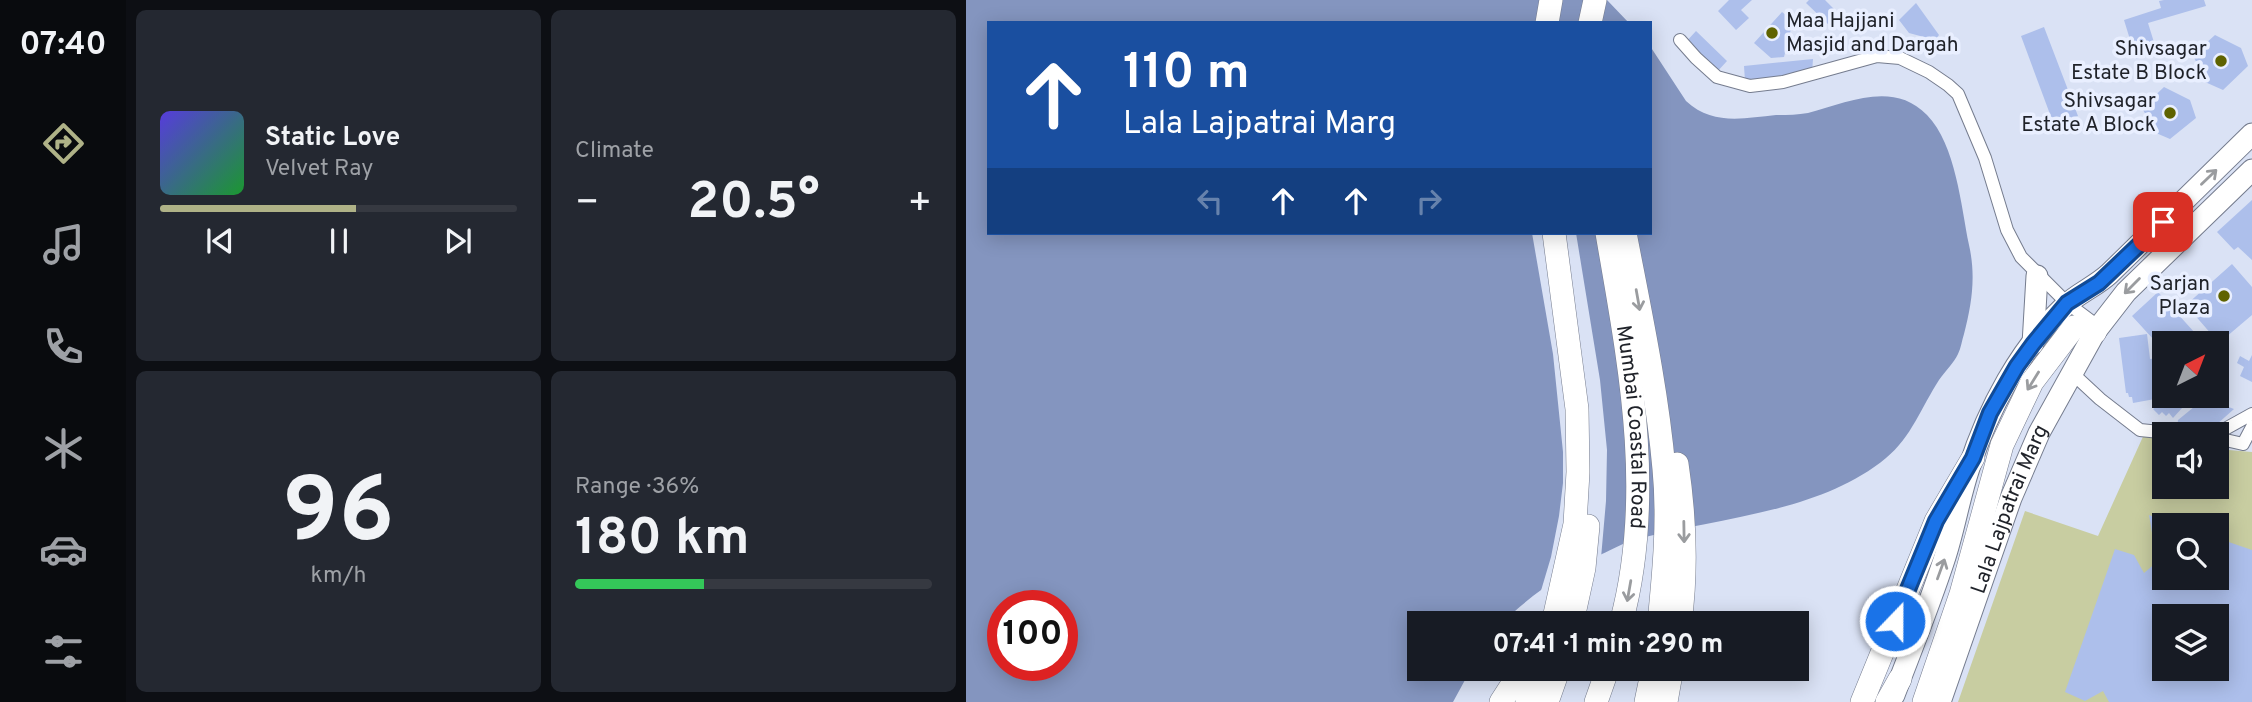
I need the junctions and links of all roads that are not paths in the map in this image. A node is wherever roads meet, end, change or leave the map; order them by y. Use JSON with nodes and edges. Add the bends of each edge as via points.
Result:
{"nodes":[{"id":1,"x":1551,"y":0,"type":"edge"},
{"id":2,"x":1595,"y":0,"type":"edge"},
{"id":3,"x":1547,"y":21,"type":"edge"},
{"id":4,"x":1590,"y":21,"type":"edge"},
{"id":5,"x":1680,"y":40,"type":"dead end"},
{"id":6,"x":2252,"y":134,"type":"edge"},
{"id":7,"x":2252,"y":170,"type":"edge"},
{"id":8,"x":1555,"y":235,"type":"edge"},
{"id":9,"x":1563,"y":235,"type":"edge"},
{"id":10,"x":1607,"y":235,"type":"edge"},
{"id":11,"x":1625,"y":235,"type":"edge"},
{"id":12,"x":2038,"y":276,"type":"junction"},
{"id":13,"x":2067,"y":303,"type":"junction"},
{"id":14,"x":2089,"y":328,"type":"junction"},
{"id":15,"x":2033,"y":344,"type":"junction"},
{"id":16,"x":1650,"y":371,"type":"junction"},
{"id":17,"x":2072,"y":373,"type":"junction"},
{"id":18,"x":2252,"y":414,"type":"edge"},
{"id":19,"x":2252,"y":427,"type":"edge"},
{"id":20,"x":2229,"y":428,"type":"edge"},
{"id":21,"x":2152,"y":431,"type":"edge"},
{"id":22,"x":2229,"y":440,"type":"edge"},
{"id":23,"x":2247,"y":445,"type":"edge"},
{"id":24,"x":1973,"y":458,"type":"junction"},
{"id":25,"x":1575,"y":526,"type":"junction"},
{"id":26,"x":1545,"y":611,"type":"edge"},
{"id":27,"x":1556,"y":611,"type":"edge"},
{"id":28,"x":1575,"y":611,"type":"edge"},
{"id":29,"x":1623,"y":611,"type":"edge"},
{"id":30,"x":1660,"y":611,"type":"edge"},
{"id":31,"x":1681,"y":611,"type":"edge"},
{"id":32,"x":1900,"y":679,"type":"joint"},
{"id":33,"x":1515,"y":681,"type":"edge"},
{"id":34,"x":1534,"y":681,"type":"edge"},
{"id":35,"x":1554,"y":681,"type":"edge"},
{"id":36,"x":1603,"y":681,"type":"edge"},
{"id":37,"x":1650,"y":681,"type":"edge"},
{"id":38,"x":1670,"y":681,"type":"edge"},
{"id":39,"x":1501,"y":702,"type":"edge"},
{"id":40,"x":1527,"y":702,"type":"edge"},
{"id":41,"x":1547,"y":702,"type":"edge"},
{"id":42,"x":1596,"y":702,"type":"edge"},
{"id":43,"x":1646,"y":702,"type":"edge"},
{"id":44,"x":1666,"y":702,"type":"edge"},
{"id":45,"x":1862,"y":702,"type":"edge"},
{"id":46,"x":1889,"y":702,"type":"edge"},
{"id":47,"x":1924,"y":702,"type":"edge"},
{"id":48,"x":1940,"y":702,"type":"edge"}],
"edges":[{"from":1,"to":3,"type":"highway"},
{"from":2,"to":4,"type":"highway"},
{"from":5,"to":12,"type":"street","via":[[1717,77],[1750,86],[1877,57],[1900,58],[1929,72],[1958,94],[1985,158],[2010,237]]},
{"from":13,"to":6,"type":"main road","one_way":true,"via":[[2109,274]]},
{"from":7,"to":14,"type":"main road","name":"Lala Lajpatrai Marg","one_way":true},
{"from":8,"to":25,"type":"highway","via":[[1577,410]]},
{"from":9,"to":28,"type":"highway","name":"Mumbai Coastal Road","via":[[1586,364],[1592,437],[1591,498]]},
{"from":10,"to":29,"type":"highway","name":"Mumbai Coastal Road","one_way":true,"via":[[1628,358],[1637,450],[1638,513]]},
{"from":11,"to":16,"type":"highway","one_way":true},
{"from":12,"to":13,"type":"street"},
{"from":12,"to":15,"type":"main road"},
{"from":13,"to":14,"type":"street"},
{"from":13,"to":15,"type":"main road"},
{"from":14,"to":17,"type":"main road","name":"Lala Lajpatrai Marg"},
{"from":14,"to":47,"type":"highway","one_way":true,"via":[[2032,382],[2002,445],[1961,594]]},
{"from":15,"to":24,"type":"main road","via":[[2001,391]]},
{"from":16,"to":30,"type":"highway","via":[[1664,471]]},
{"from":16,"to":31,"type":"highway","one_way":true,"via":[[1672,440],[1684,516]]},
{"from":17,"to":21,"type":"street","via":[[2140,430]]},
{"from":17,"to":48,"type":"main road","name":"Lala Lajpatrai Marg","via":[[2011,498]]},
{"from":18,"to":20,"type":"street"},
{"from":19,"to":23,"type":"street"},
{"from":22,"to":23,"type":"street"},
{"from":32,"to":24,"type":"main road","one_way":true,"via":[[1944,560]]},
{"from":24,"to":45,"type":"highway","via":[[1931,532]]},
{"from":25,"to":26,"type":"highway"},
{"from":25,"to":27,"type":"highway"},
{"from":32,"to":46,"type":"highway"},
{"from":33,"to":39,"type":"highway"},
{"from":34,"to":40,"type":"highway"},
{"from":35,"to":41,"type":"highway"},
{"from":36,"to":42,"type":"highway"},
{"from":37,"to":43,"type":"highway"},
{"from":38,"to":44,"type":"highway"}]}
